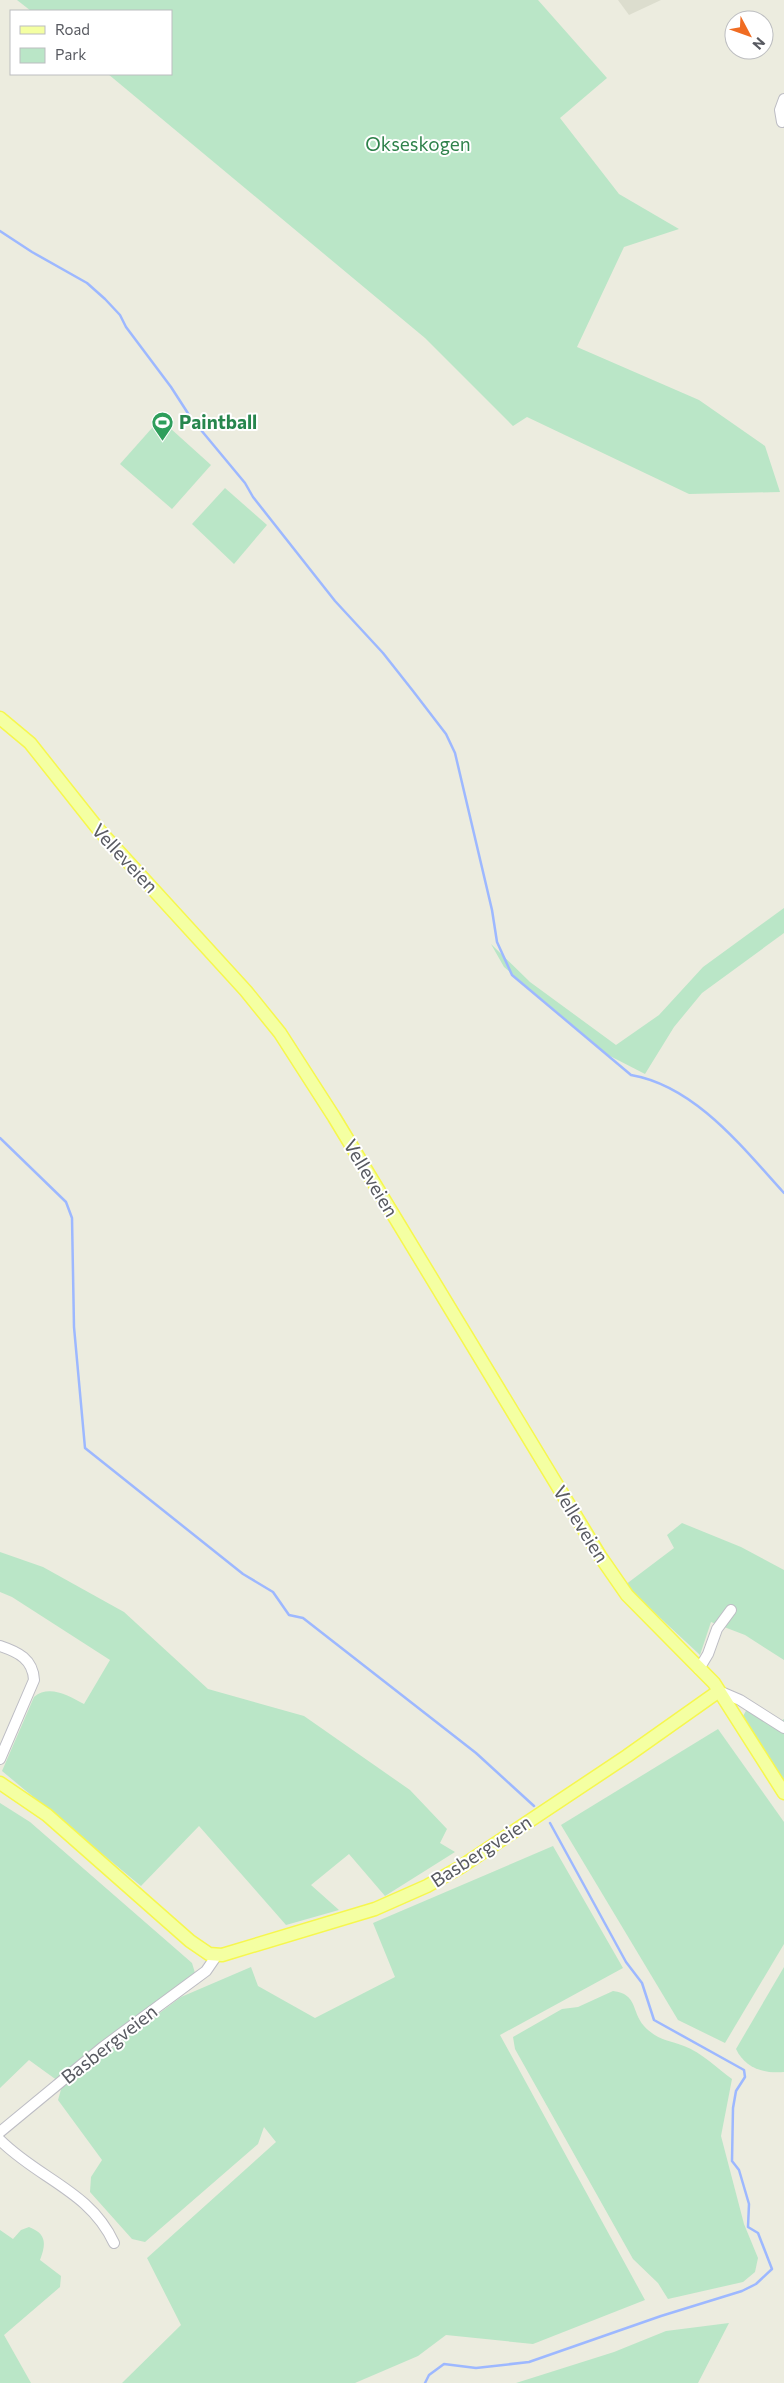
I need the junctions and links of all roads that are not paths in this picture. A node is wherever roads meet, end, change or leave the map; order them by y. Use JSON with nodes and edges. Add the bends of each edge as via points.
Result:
{"nodes":[{"id":1,"x":784,"y":99,"type":"edge"},
{"id":2,"x":782,"y":122,"type":"dead end"},
{"id":3,"x":0,"y":718,"type":"edge"},
{"id":4,"x":732,"y":1610,"type":"dead end"},
{"id":5,"x":0,"y":1646,"type":"edge"},
{"id":6,"x":700,"y":1669,"type":"junction"},
{"id":7,"x":719,"y":1691,"type":"junction"},
{"id":8,"x":784,"y":1728,"type":"edge"},
{"id":9,"x":0,"y":1759,"type":"edge"},
{"id":10,"x":0,"y":1783,"type":"edge"},
{"id":11,"x":784,"y":1793,"type":"edge"},
{"id":12,"x":216,"y":1955,"type":"junction"},
{"id":13,"x":0,"y":2132,"type":"edge"},
{"id":14,"x":0,"y":2140,"type":"edge"},
{"id":15,"x":114,"y":2242,"type":"dead end"}],
"edges":[{"from":1,"to":2,"type":"street","via":[[780,110]]},
{"from":3,"to":6,"type":"main road","name":"Velleveien","via":[[30,743],[99,830],[270,1019],[334,1117],[605,1563],[627,1595]]},
{"from":4,"to":6,"type":"street","via":[[717,1629]]},
{"from":5,"to":9,"type":"street","via":[[25,1657],[32,1667],[34,1680]]},
{"from":6,"to":7,"type":"main road","name":"Velleveien"},
{"from":7,"to":8,"type":"street","name":"Velleveien","via":[[740,1700]]},
{"from":7,"to":11,"type":"main road","name":"Velleveien"},
{"from":7,"to":12,"type":"main road","name":"Basbergveien","via":[[459,1868],[426,1886],[375,1910]]},
{"from":10,"to":12,"type":"main road","via":[[47,1815],[190,1942]]},
{"from":12,"to":13,"type":"street","name":"Basbergveien","via":[[206,1970]]},
{"from":14,"to":15,"type":"street","via":[[16,2156],[88,2204]]}]}
